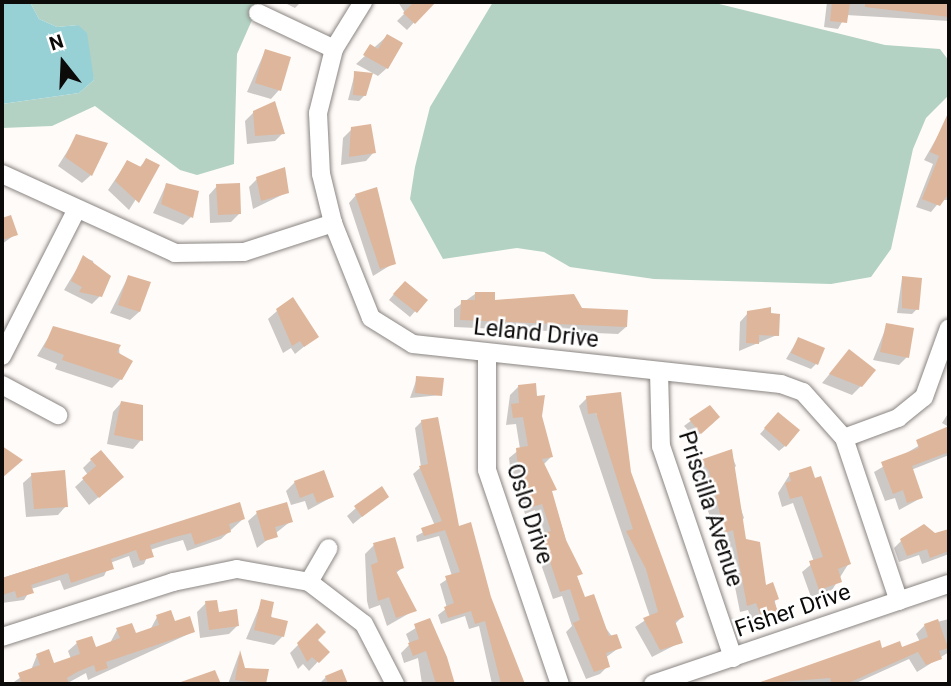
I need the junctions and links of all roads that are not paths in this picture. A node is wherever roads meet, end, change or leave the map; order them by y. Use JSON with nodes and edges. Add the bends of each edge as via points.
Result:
{"nodes":[{"id":1,"x":363,"y":2,"type":"edge"},
{"id":2,"x":258,"y":13,"type":"dead end"},
{"id":3,"x":334,"y":49,"type":"junction"},
{"id":4,"x":2,"y":174,"type":"edge"},
{"id":5,"x":77,"y":209,"type":"junction"},
{"id":6,"x":333,"y":223,"type":"junction"},
{"id":7,"x":949,"y":328,"type":"edge"},
{"id":8,"x":487,"y":354,"type":"junction"},
{"id":9,"x":2,"y":356,"type":"edge"},
{"id":10,"x":659,"y":372,"type":"junction"},
{"id":11,"x":2,"y":385,"type":"edge"},
{"id":12,"x":58,"y":415,"type":"dead end"},
{"id":13,"x":844,"y":439,"type":"junction"},
{"id":14,"x":329,"y":548,"type":"dead end"},
{"id":15,"x":309,"y":582,"type":"junction"},
{"id":16,"x":949,"y":584,"type":"edge"},
{"id":17,"x":900,"y":601,"type":"junction"},
{"id":18,"x":2,"y":637,"type":"edge"},
{"id":19,"x":733,"y":658,"type":"junction"},
{"id":20,"x":395,"y":684,"type":"edge"},
{"id":21,"x":560,"y":684,"type":"edge"},
{"id":22,"x":653,"y":684,"type":"edge"}],
"edges":[{"from":1,"to":3,"type":"street","name":"Leland Drive"},
{"from":2,"to":3,"type":"street"},
{"from":3,"to":6,"type":"street","name":"Leland Drive","via":[[318,113],[321,174]]},
{"from":4,"to":5,"type":"street"},
{"from":5,"to":6,"type":"street","via":[[151,247],[194,255],[244,252]]},
{"from":5,"to":9,"type":"street"},
{"from":6,"to":8,"type":"street","name":"Leland Drive","via":[[359,300],[388,332],[413,344]]},
{"from":7,"to":13,"type":"street","via":[[924,397],[898,418]]},
{"from":8,"to":10,"type":"street","name":"Leland Drive"},
{"from":8,"to":21,"type":"street","name":"Oslo Drive","via":[[487,470]]},
{"from":10,"to":13,"type":"street","name":"Leland Drive","via":[[781,384],[828,414]]},
{"from":10,"to":19,"type":"street","name":"Priscilla Avenue","via":[[661,446]]},
{"from":11,"to":12,"type":"street"},
{"from":13,"to":17,"type":"street","name":"Leland Drive"},
{"from":14,"to":15,"type":"street"},
{"from":15,"to":18,"type":"street","via":[[237,569],[173,582]]},
{"from":15,"to":20,"type":"street","via":[[363,624]]},
{"from":16,"to":17,"type":"street","name":"Fisher Drive"},
{"from":17,"to":19,"type":"street","name":"Fisher Drive"},
{"from":19,"to":22,"type":"street","name":"Fisher Drive"}]}
